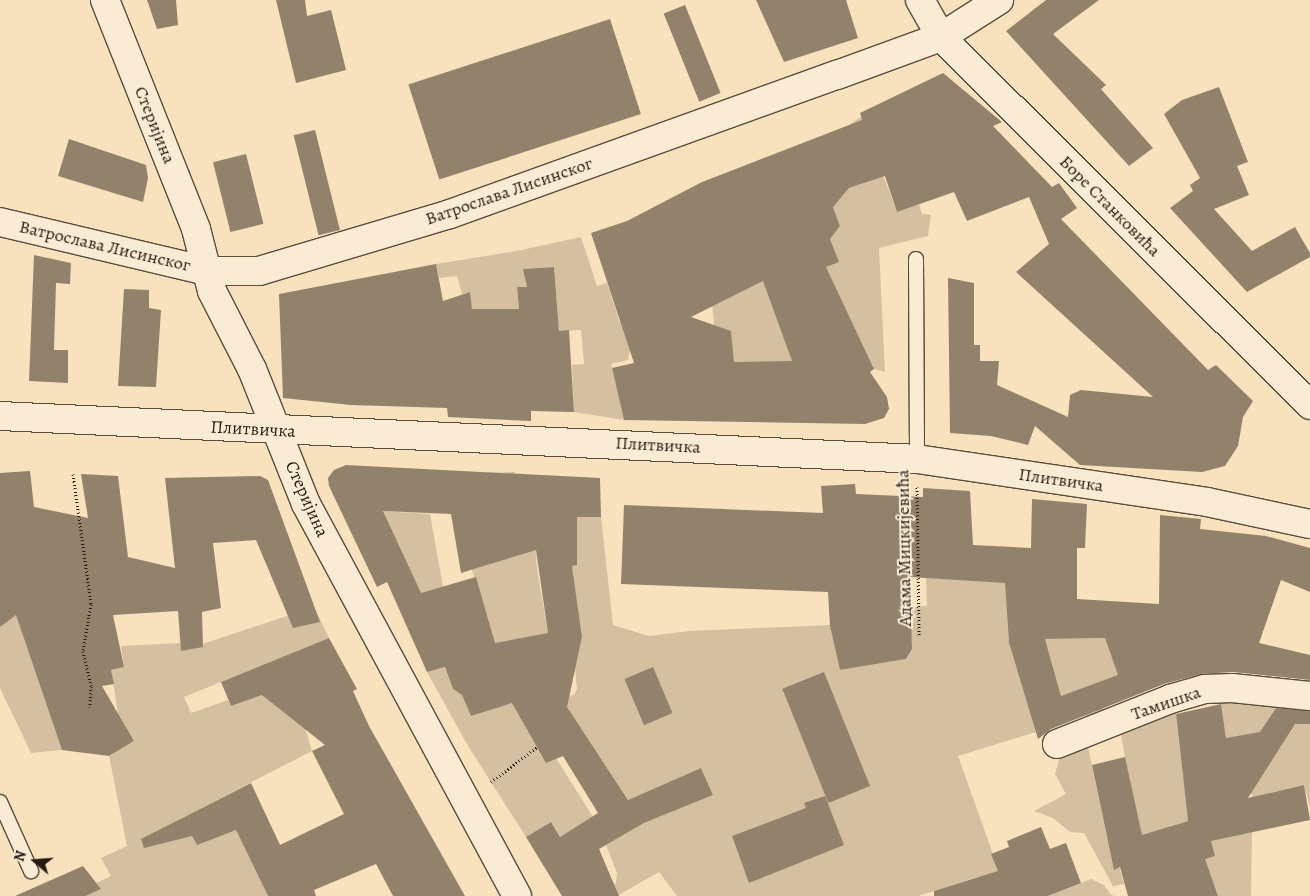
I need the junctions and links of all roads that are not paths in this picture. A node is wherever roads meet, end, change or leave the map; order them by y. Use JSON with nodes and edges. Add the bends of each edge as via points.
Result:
{"nodes":[{"id":1,"x":105,"y":0,"type":"edge"},
{"id":2,"x":920,"y":0,"type":"edge"},
{"id":3,"x":999,"y":0,"type":"edge"},
{"id":4,"x":941,"y":37,"type":"junction"},
{"id":5,"x":0,"y":222,"type":"edge"},
{"id":6,"x":916,"y":258,"type":"dead end"},
{"id":7,"x":207,"y":271,"type":"junction"},
{"id":8,"x":1310,"y":405,"type":"edge"},
{"id":9,"x":0,"y":416,"type":"edge"},
{"id":10,"x":277,"y":430,"type":"junction"},
{"id":11,"x":917,"y":459,"type":"junction"},
{"id":12,"x":1310,"y":524,"type":"edge"},
{"id":13,"x":1310,"y":696,"type":"edge"},
{"id":14,"x":1057,"y":744,"type":"dead end"},
{"id":15,"x":0,"y":802,"type":"edge"},
{"id":16,"x":31,"y":871,"type":"dead end"},
{"id":17,"x":517,"y":896,"type":"edge"}],
"edges":[{"from":1,"to":7,"type":"street","name":"Стеријина","via":[[196,229]]},
{"from":2,"to":4,"type":"street","name":"Боре Станковића"},
{"from":3,"to":4,"type":"street","name":"Ватрослава Лисинског"},
{"from":4,"to":7,"type":"street","name":"Ватрослава Лисинског","via":[[450,214],[259,271]]},
{"from":4,"to":8,"type":"street","name":"Боре Станковића"},
{"from":5,"to":7,"type":"street","name":"Ватрослава Лисинског"},
{"from":6,"to":11,"type":"lane"},
{"from":7,"to":10,"type":"street","name":"Стеријина","via":[[212,291],[246,354]]},
{"from":9,"to":10,"type":"street","name":"Плитвичка"},
{"from":10,"to":11,"type":"street","name":"Плитвичка"},
{"from":10,"to":17,"type":"street","name":"Стеријина","via":[[306,504]]},
{"from":11,"to":12,"type":"street","name":"Плитвичка","via":[[1207,502]]},
{"from":13,"to":14,"type":"street","name":"Тамишка","via":[[1232,688],[1205,689],[1170,699]]},
{"from":15,"to":16,"type":"lane"}]}
